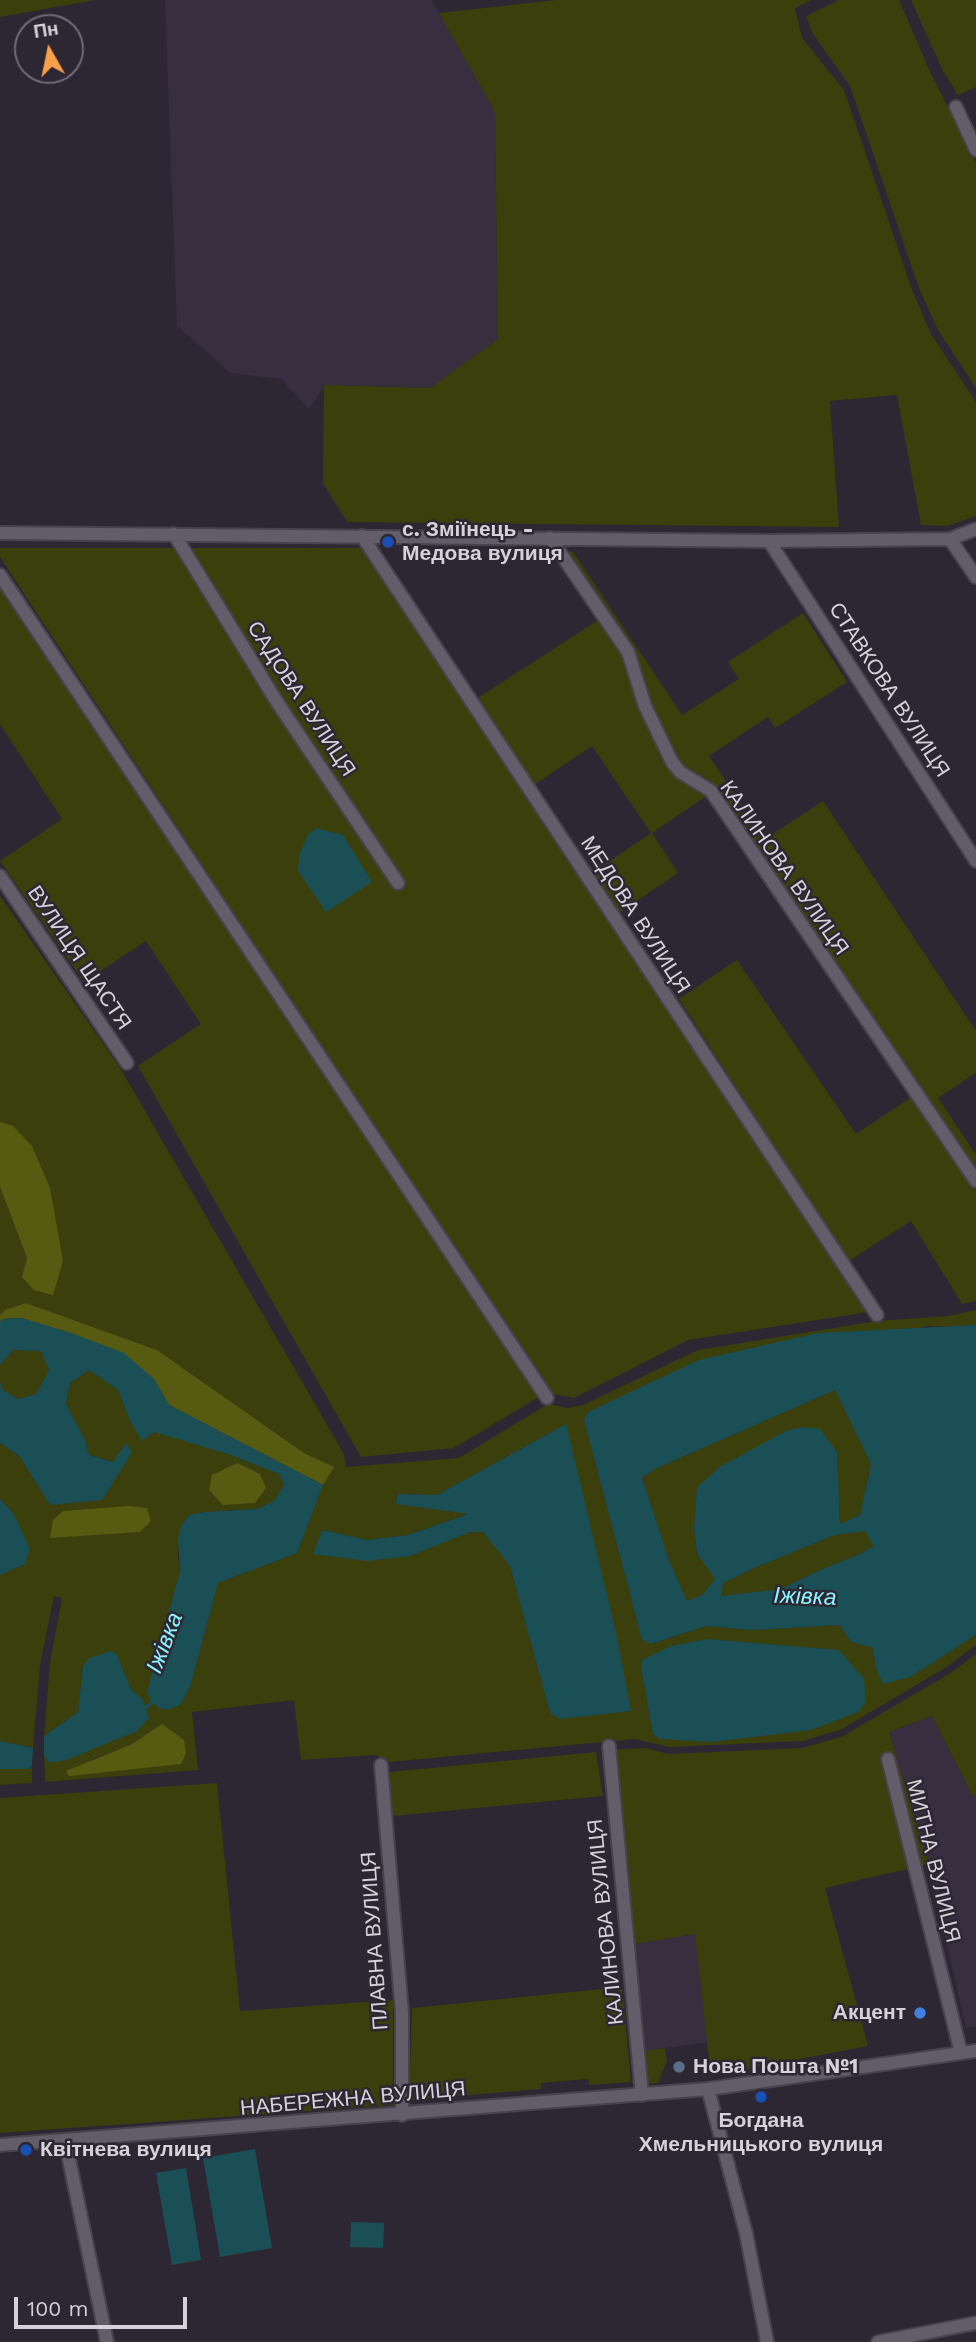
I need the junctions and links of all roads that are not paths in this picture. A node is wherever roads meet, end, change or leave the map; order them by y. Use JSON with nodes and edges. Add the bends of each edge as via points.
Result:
{"nodes":[{"id":1,"x":956,"y":107,"type":"dead end"},
{"id":2,"x":976,"y":150,"type":"edge"},
{"id":3,"x":976,"y":529,"type":"edge"},
{"id":4,"x":0,"y":533,"type":"edge"},
{"id":5,"x":174,"y":534,"type":"junction"},
{"id":6,"x":362,"y":536,"type":"junction"},
{"id":7,"x":550,"y":538,"type":"junction"},
{"id":8,"x":950,"y":539,"type":"junction"},
{"id":9,"x":769,"y":541,"type":"junction"},
{"id":10,"x":0,"y":575,"type":"edge"},
{"id":11,"x":976,"y":577,"type":"edge"},
{"id":12,"x":976,"y":861,"type":"edge"},
{"id":13,"x":0,"y":876,"type":"edge"},
{"id":14,"x":398,"y":883,"type":"dead end"},
{"id":15,"x":127,"y":1063,"type":"dead end"},
{"id":16,"x":976,"y":1181,"type":"edge"},
{"id":17,"x":877,"y":1315,"type":"dead end"},
{"id":18,"x":547,"y":1398,"type":"dead end"},
{"id":19,"x":609,"y":1746,"type":"dead end"},
{"id":20,"x":888,"y":1759,"type":"dead end"},
{"id":21,"x":381,"y":1765,"type":"dead end"},
{"id":22,"x":976,"y":2051,"type":"edge"},
{"id":23,"x":961,"y":2053,"type":"junction"},
{"id":24,"x":708,"y":2089,"type":"junction"},
{"id":25,"x":642,"y":2095,"type":"junction"},
{"id":26,"x":402,"y":2115,"type":"junction"},
{"id":27,"x":65,"y":2140,"type":"junction"},
{"id":28,"x":0,"y":2144,"type":"edge"},
{"id":29,"x":976,"y":2323,"type":"edge"},
{"id":30,"x":107,"y":2342,"type":"edge"},
{"id":31,"x":767,"y":2342,"type":"edge"},
{"id":32,"x":878,"y":2342,"type":"edge"}],
"edges":[{"from":1,"to":2,"type":"street"},
{"from":3,"to":8,"type":"street"},
{"from":4,"to":5,"type":"street"},
{"from":5,"to":6,"type":"street"},
{"from":5,"to":14,"type":"street","name":"САДОВА ВУЛИЦЯ","via":[[277,702]]},
{"from":6,"to":7,"type":"street"},
{"from":6,"to":17,"type":"street","name":"МЕДОВА ВУЛИЦЯ"},
{"from":7,"to":9,"type":"street"},
{"from":7,"to":16,"type":"street","name":"КАЛИНОВА ВУЛИЦЯ","via":[[628,652],[645,706],[672,762],[711,791]]},
{"from":8,"to":9,"type":"street"},
{"from":8,"to":11,"type":"street"},
{"from":9,"to":12,"type":"street","name":"СТАВКОВА ВУЛИЦЯ"},
{"from":10,"to":18,"type":"street"},
{"from":13,"to":15,"type":"street","name":"ВУЛИЦЯ ЩАСТЯ"},
{"from":19,"to":25,"type":"street","name":"КАЛИНОВА ВУЛИЦЯ"},
{"from":20,"to":23,"type":"street","name":"МИТНА ВУЛИЦЯ"},
{"from":21,"to":26,"type":"street","name":"ПЛАВНА ВУЛИЦЯ","via":[[402,2013]]},
{"from":22,"to":23,"type":"street","name":"НАБЕРЕЖНА ВУЛИЦЯ"},
{"from":23,"to":24,"type":"street","name":"НАБЕРЕЖНА ВУЛИЦЯ"},
{"from":24,"to":25,"type":"street","name":"НАБЕРЕЖНА ВУЛИЦЯ"},
{"from":24,"to":31,"type":"street","via":[[746,2233]]},
{"from":25,"to":26,"type":"street","name":"НАБЕРЕЖНА ВУЛИЦЯ"},
{"from":26,"to":27,"type":"street","name":"НАБЕРЕЖНА ВУЛИЦЯ"},
{"from":27,"to":28,"type":"street","name":"НАБЕРЕЖНА ВУЛИЦЯ"},
{"from":27,"to":30,"type":"street"},
{"from":29,"to":32,"type":"street"}]}
